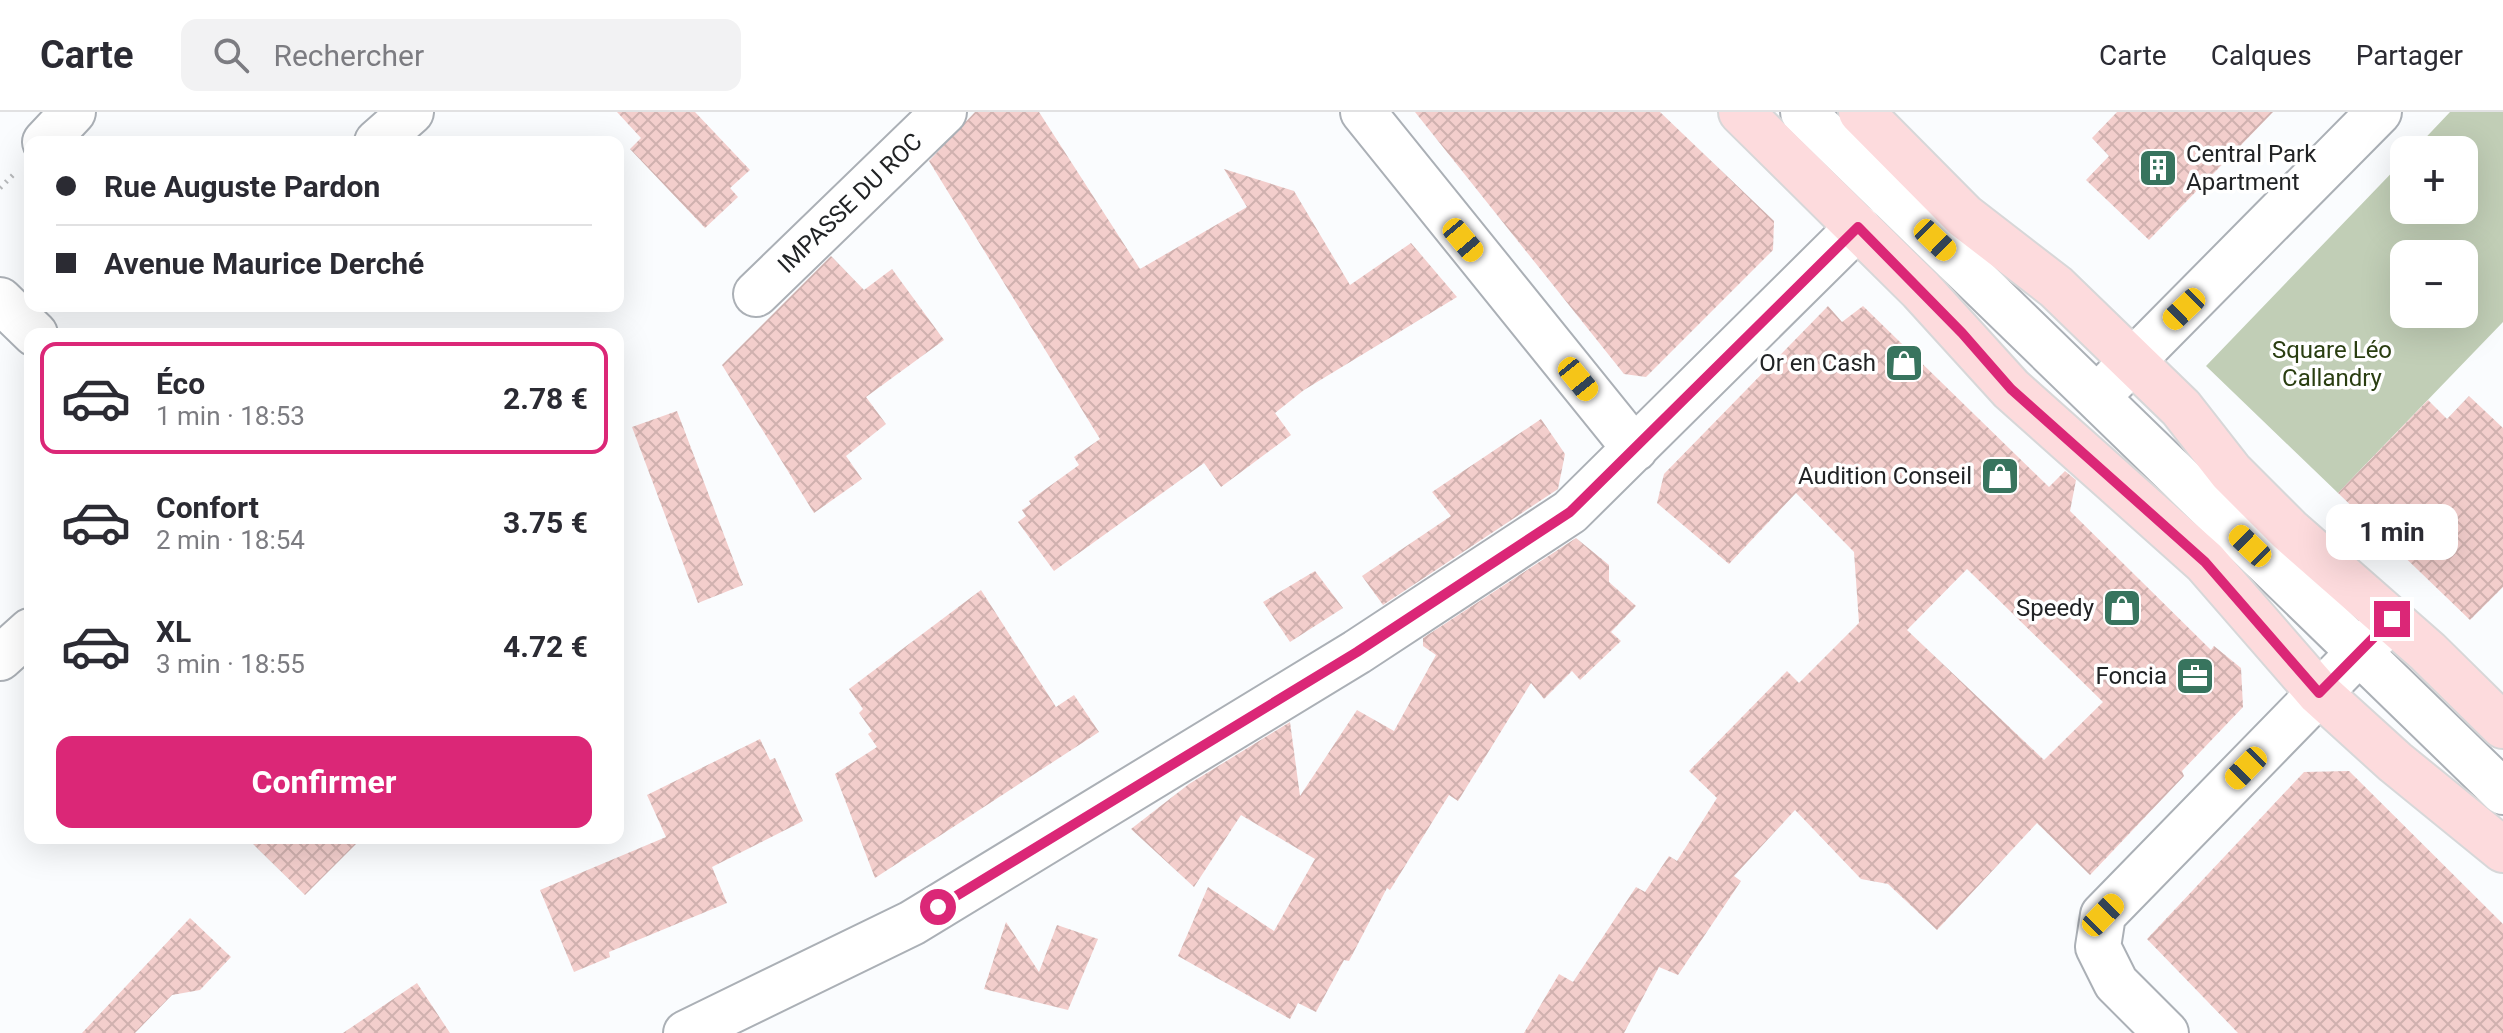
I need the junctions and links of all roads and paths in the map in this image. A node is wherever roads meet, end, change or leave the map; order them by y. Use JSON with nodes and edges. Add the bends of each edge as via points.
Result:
{"nodes":[{"id":1,"x":73,"y":112,"type":"edge"},
{"id":2,"x":411,"y":112,"type":"edge"},
{"id":3,"x":944,"y":112,"type":"edge"},
{"id":4,"x":1363,"y":112,"type":"edge"},
{"id":5,"x":1741,"y":112,"type":"edge"},
{"id":6,"x":1803,"y":112,"type":"edge"},
{"id":7,"x":1861,"y":112,"type":"edge"},
{"id":8,"x":2379,"y":112,"type":"edge"},
{"id":9,"x":51,"y":136,"type":"edge"},
{"id":10,"x":384,"y":136,"type":"edge"},
{"id":11,"x":1858,"y":227,"type":"junction"},
{"id":12,"x":756,"y":294,"type":"dead end"},
{"id":13,"x":0,"y":300,"type":"edge"},
{"id":14,"x":29,"y":328,"type":"edge"},
{"id":15,"x":2131,"y":360,"type":"junction"},
{"id":16,"x":2097,"y":398,"type":"junction"},
{"id":17,"x":2064,"y":438,"type":"junction"},
{"id":18,"x":1635,"y":449,"type":"junction"},
{"id":19,"x":2392,"y":619,"type":"junction"},
{"id":20,"x":24,"y":636,"type":"edge"},
{"id":21,"x":2359,"y":652,"type":"junction"},
{"id":22,"x":0,"y":658,"type":"edge"},
{"id":23,"x":2319,"y":693,"type":"junction"},
{"id":24,"x":2503,"y":726,"type":"edge"},
{"id":25,"x":2503,"y":792,"type":"edge"},
{"id":26,"x":2503,"y":850,"type":"edge"},
{"id":27,"x":686,"y":1033,"type":"edge"},
{"id":28,"x":2166,"y":1033,"type":"edge"}],
"edges":[{"from":1,"to":9,"type":"street"},
{"from":2,"to":10,"type":"street"},
{"from":3,"to":12,"type":"street","name":"IMPASSE DU ROC"},
{"from":4,"to":18,"type":"street"},
{"from":5,"to":11,"type":"main road"},
{"from":6,"to":16,"type":"street"},
{"from":7,"to":15,"type":"main road","via":[[1964,216],[2056,287]]},
{"from":8,"to":15,"type":"street"},
{"from":11,"to":17,"type":"main road"},
{"from":11,"to":18,"type":"street"},
{"from":13,"to":14,"type":"street"},
{"from":15,"to":16,"type":"street"},
{"from":15,"to":19,"type":"main road","via":[[2181,408],[2240,482]]},
{"from":16,"to":17,"type":"street"},
{"from":16,"to":21,"type":"street"},
{"from":17,"to":23,"type":"main road","via":[[2205,562]]},
{"from":18,"to":27,"type":"street","via":[[1570,512],[1357,652],[912,923]]},
{"from":19,"to":21,"type":"street"},
{"from":19,"to":24,"type":"main road"},
{"from":20,"to":22,"type":"street"},
{"from":21,"to":23,"type":"street"},
{"from":21,"to":25,"type":"street"},
{"from":23,"to":26,"type":"main road"},
{"from":23,"to":28,"type":"street","via":[[2103,915],[2098,947],[2116,983]]}]}
